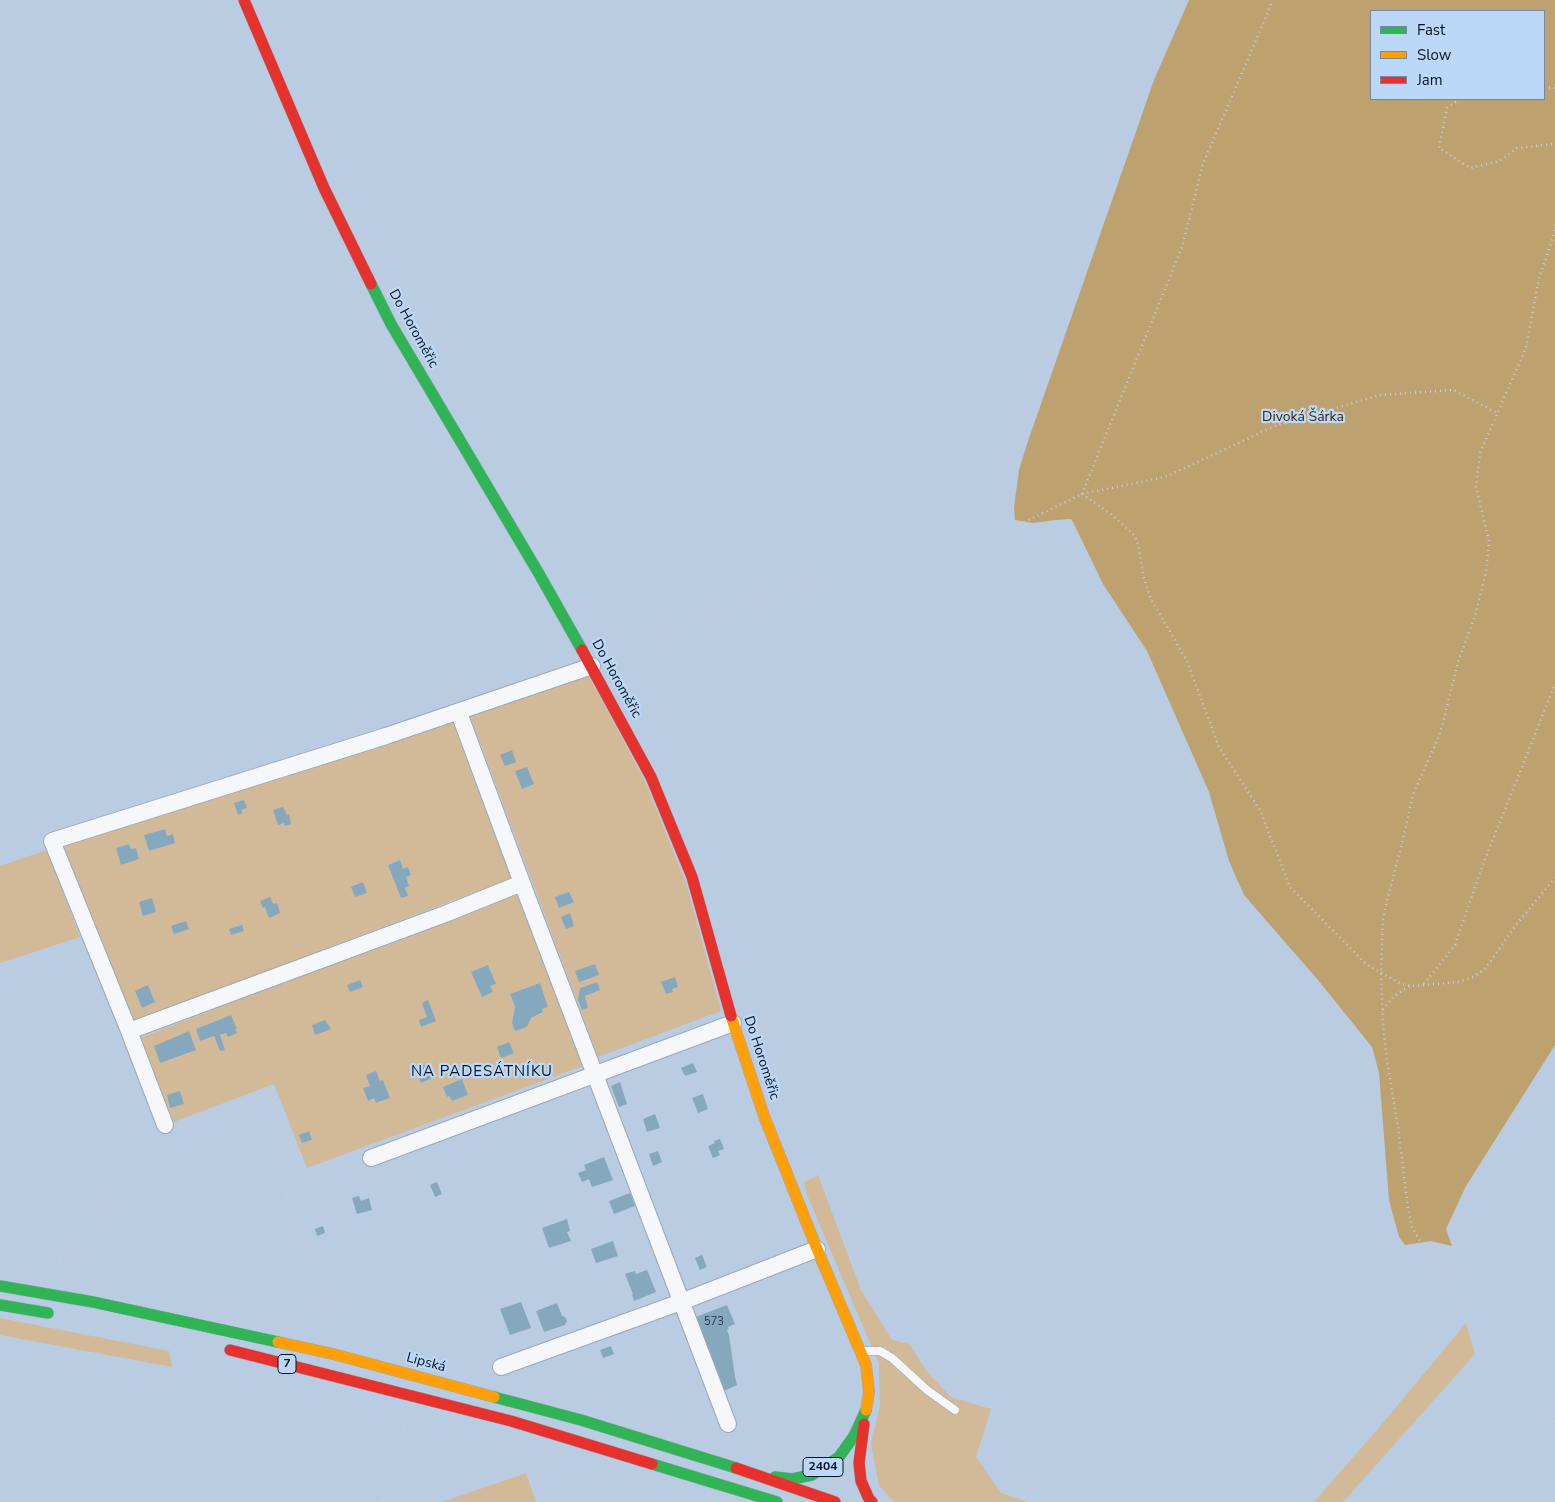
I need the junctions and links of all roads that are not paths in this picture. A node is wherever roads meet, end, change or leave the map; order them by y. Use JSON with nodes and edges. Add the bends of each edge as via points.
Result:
{"nodes":[{"id":1,"x":244,"y":0,"type":"edge"},
{"id":2,"x":588,"y":660,"type":"junction"},
{"id":3,"x":459,"y":712,"type":"junction"},
{"id":4,"x":522,"y":883,"type":"junction"},
{"id":5,"x":733,"y":1023,"type":"junction"},
{"id":6,"x":129,"y":1031,"type":"junction"},
{"id":7,"x":595,"y":1074,"type":"junction"},
{"id":8,"x":165,"y":1125,"type":"road end"},
{"id":9,"x":371,"y":1158,"type":"road end"},
{"id":10,"x":817,"y":1249,"type":"junction"},
{"id":11,"x":0,"y":1286,"type":"edge"},
{"id":12,"x":681,"y":1302,"type":"junction"},
{"id":13,"x":0,"y":1305,"type":"edge"},
{"id":14,"x":60,"y":1315,"type":"dead end"},
{"id":15,"x":216,"y":1347,"type":"dead end"},
{"id":16,"x":861,"y":1352,"type":"junction"},
{"id":17,"x":501,"y":1367,"type":"dead end"},
{"id":18,"x":866,"y":1410,"type":"junction"},
{"id":19,"x":955,"y":1410,"type":"dead end"},
{"id":20,"x":728,"y":1424,"type":"dead end"},
{"id":21,"x":754,"y":1474,"type":"junction"},
{"id":22,"x":775,"y":1501,"type":"edge"},
{"id":23,"x":835,"y":1502,"type":"edge"},
{"id":24,"x":872,"y":1502,"type":"edge"}],
"edges":[{"from":1,"to":2,"type":"main road","name":"Do Horoměřic","number":"2404","via":[[324,188],[391,324]]},
{"from":2,"to":3,"type":"street"},
{"from":2,"to":5,"type":"main road","name":"Do Horoměřic","number":"2404","via":[[651,777],[692,877]]},
{"from":3,"to":4,"type":"street"},
{"from":3,"to":6,"type":"street","via":[[52,841]]},
{"from":4,"to":6,"type":"street"},
{"from":4,"to":7,"type":"street"},
{"from":5,"to":7,"type":"street"},
{"from":5,"to":10,"type":"main road","name":"Do Horoměřic","number":"2404","via":[[764,1116]]},
{"from":6,"to":8,"type":"street"},
{"from":7,"to":9,"type":"street"},
{"from":7,"to":12,"type":"street"},
{"from":10,"to":12,"type":"street"},
{"from":10,"to":16,"type":"main road","name":"Do Horoměřic","number":"2404"},
{"from":11,"to":21,"type":"main road","name":"Lipská","number":"7","via":[[93,1302],[333,1354],[581,1420]]},
{"from":12,"to":17,"type":"street"},
{"from":12,"to":20,"type":"street"},
{"from":13,"to":14,"type":"main road"},
{"from":15,"to":22,"type":"main road","number":"7","via":[[511,1421]]},
{"from":16,"to":18,"type":"main road","name":"Do Horoměřic","number":"2404","via":[[866,1365]]},
{"from":16,"to":19,"type":"lane","via":[[880,1351],[892,1358]]},
{"from":18,"to":21,"type":"main road","number":"2404","via":[[854,1436],[839,1457],[812,1475],[792,1479]]},
{"from":18,"to":24,"type":"main road","number":"2404","via":[[859,1463],[861,1481]]},
{"from":21,"to":23,"type":"main road","name":"Lipská","number":"7"}]}
